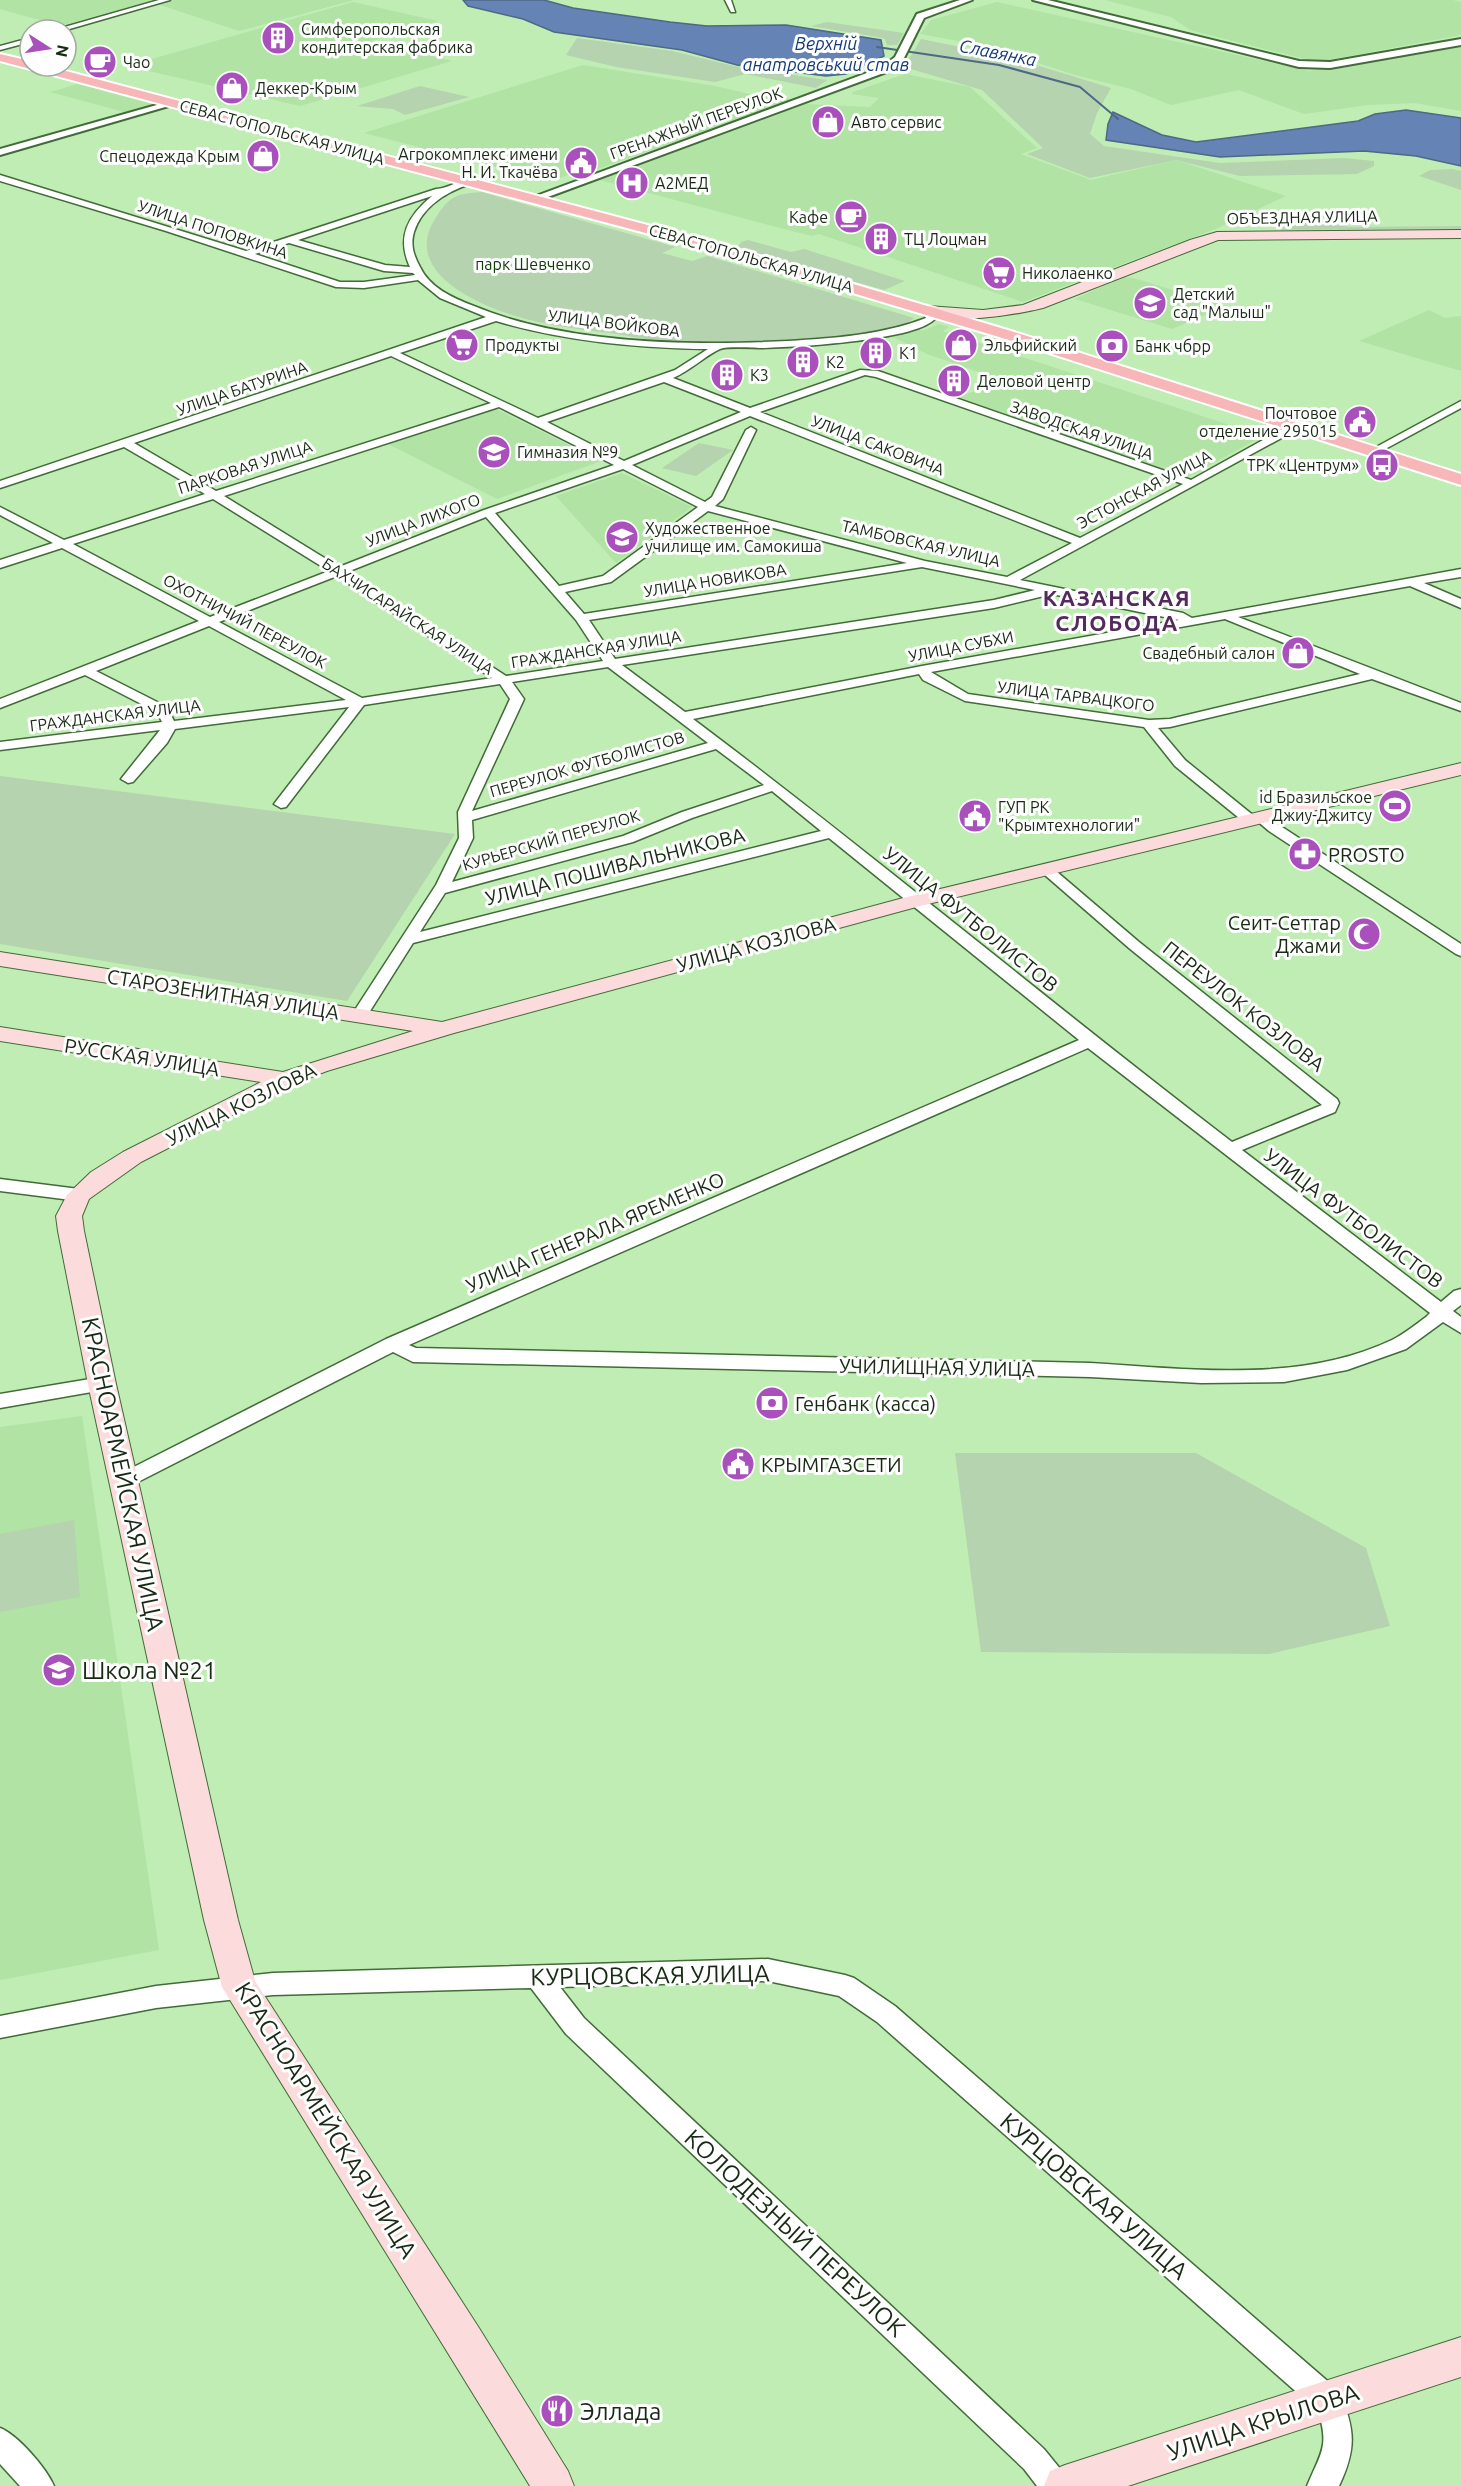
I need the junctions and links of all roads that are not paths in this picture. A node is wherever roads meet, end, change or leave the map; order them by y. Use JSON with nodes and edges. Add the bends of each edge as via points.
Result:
{"nodes":[{"id":1,"x":167,"y":0,"type":"edge"},
{"id":2,"x":728,"y":0,"type":"edge"},
{"id":3,"x":968,"y":0,"type":"edge"},
{"id":4,"x":1037,"y":0,"type":"edge"},
{"id":5,"x":733,"y":11,"type":"dead end"},
{"id":6,"x":78,"y":23,"type":"edge"},
{"id":7,"x":1461,"y":42,"type":"edge"},
{"id":8,"x":18,"y":43,"type":"edge"},
{"id":9,"x":0,"y":48,"type":"edge"},
{"id":10,"x":0,"y":57,"type":"edge"},
{"id":11,"x":18,"y":62,"type":"edge"},
{"id":12,"x":78,"y":78,"type":"edge"},
{"id":13,"x":174,"y":103,"type":"junction"},
{"id":14,"x":0,"y":152,"type":"edge"},
{"id":15,"x":0,"y":178,"type":"edge"},
{"id":16,"x":467,"y":182,"type":"junction"},
{"id":17,"x":446,"y":189,"type":"junction"},
{"id":18,"x":533,"y":199,"type":"junction"},
{"id":19,"x":1461,"y":234,"type":"edge"},
{"id":20,"x":287,"y":240,"type":"junction"},
{"id":21,"x":244,"y":255,"type":"junction"},
{"id":22,"x":418,"y":273,"type":"junction"},
{"id":23,"x":928,"y":310,"type":"junction"},
{"id":24,"x":1013,"y":312,"type":"junction"},
{"id":25,"x":494,"y":318,"type":"junction"},
{"id":26,"x":1005,"y":334,"type":"junction"},
{"id":27,"x":717,"y":348,"type":"junction"},
{"id":28,"x":392,"y":353,"type":"junction"},
{"id":29,"x":860,"y":373,"type":"joint"},
{"id":30,"x":664,"y":378,"type":"junction"},
{"id":31,"x":500,"y":403,"type":"junction"},
{"id":32,"x":1461,"y":404,"type":"edge"},
{"id":33,"x":750,"y":412,"type":"junction"},
{"id":34,"x":538,"y":422,"type":"junction"},
{"id":35,"x":1294,"y":427,"type":"junction"},
{"id":36,"x":751,"y":430,"type":"dead end"},
{"id":37,"x":124,"y":443,"type":"junction"},
{"id":38,"x":1372,"y":452,"type":"junction"},
{"id":39,"x":624,"y":465,"type":"junction"},
{"id":40,"x":1461,"y":480,"type":"edge"},
{"id":41,"x":1192,"y":484,"type":"junction"},
{"id":42,"x":0,"y":485,"type":"edge"},
{"id":43,"x":215,"y":494,"type":"junction"},
{"id":44,"x":706,"y":507,"type":"junction"},
{"id":45,"x":0,"y":510,"type":"edge"},
{"id":46,"x":488,"y":512,"type":"junction"},
{"id":47,"x":1079,"y":542,"type":"junction"},
{"id":48,"x":65,"y":543,"type":"junction"},
{"id":49,"x":0,"y":564,"type":"edge"},
{"id":50,"x":924,"y":564,"type":"junction"},
{"id":51,"x":339,"y":570,"type":"junction"},
{"id":52,"x":1461,"y":573,"type":"edge"},
{"id":53,"x":1009,"y":581,"type":"junction"},
{"id":54,"x":1409,"y":581,"type":"junction"},
{"id":55,"x":557,"y":590,"type":"junction"},
{"id":56,"x":1052,"y":590,"type":"junction"},
{"id":57,"x":1461,"y":604,"type":"edge"},
{"id":58,"x":1226,"y":614,"type":"junction"},
{"id":59,"x":581,"y":618,"type":"junction"},
{"id":60,"x":209,"y":621,"type":"junction"},
{"id":61,"x":1188,"y":621,"type":"junction"},
{"id":62,"x":612,"y":664,"type":"junction"},
{"id":63,"x":85,"y":670,"type":"junction"},
{"id":64,"x":922,"y":670,"type":"junction"},
{"id":65,"x":1373,"y":675,"type":"junction"},
{"id":66,"x":504,"y":680,"type":"junction"},
{"id":67,"x":360,"y":702,"type":"junction"},
{"id":68,"x":0,"y":704,"type":"edge"},
{"id":69,"x":1461,"y":707,"type":"edge"},
{"id":70,"x":681,"y":717,"type":"junction"},
{"id":71,"x":1149,"y":724,"type":"junction"},
{"id":72,"x":170,"y":725,"type":"junction"},
{"id":73,"x":718,"y":744,"type":"junction"},
{"id":74,"x":0,"y":746,"type":"edge"},
{"id":75,"x":1461,"y":769,"type":"edge"},
{"id":76,"x":128,"y":779,"type":"dead end"},
{"id":77,"x":774,"y":786,"type":"junction"},
{"id":78,"x":281,"y":804,"type":"dead end"},
{"id":79,"x":465,"y":818,"type":"junction"},
{"id":80,"x":1255,"y":818,"type":"junction"},
{"id":81,"x":831,"y":833,"type":"junction"},
{"id":82,"x":1045,"y":869,"type":"junction"},
{"id":83,"x":440,"y":890,"type":"junction"},
{"id":84,"x":914,"y":901,"type":"junction"},
{"id":85,"x":408,"y":940,"type":"junction"},
{"id":86,"x":1461,"y":951,"type":"edge"},
{"id":87,"x":0,"y":958,"type":"edge"},
{"id":88,"x":359,"y":1016,"type":"junction"},
{"id":89,"x":446,"y":1028,"type":"junction"},
{"id":90,"x":0,"y":1034,"type":"edge"},
{"id":91,"x":1090,"y":1041,"type":"junction"},
{"id":92,"x":353,"y":1056,"type":"junction"},
{"id":93,"x":285,"y":1079,"type":"junction"},
{"id":94,"x":1229,"y":1149,"type":"junction"},
{"id":95,"x":0,"y":1185,"type":"edge"},
{"id":96,"x":32,"y":1190,"type":"junction"},
{"id":97,"x":79,"y":1195,"type":"junction"},
{"id":98,"x":0,"y":1200,"type":"edge"},
{"id":99,"x":1461,"y":1295,"type":"edge"},
{"id":100,"x":1441,"y":1311,"type":"junction"},
{"id":101,"x":1461,"y":1327,"type":"edge"},
{"id":102,"x":393,"y":1344,"type":"junction"},
{"id":103,"x":102,"y":1384,"type":"junction"},
{"id":104,"x":0,"y":1401,"type":"edge"},
{"id":105,"x":125,"y":1480,"type":"junction"},
{"id":106,"x":537,"y":1977,"type":"junction"},
{"id":107,"x":239,"y":1987,"type":"junction"},
{"id":108,"x":0,"y":2027,"type":"edge"},
{"id":109,"x":1461,"y":2357,"type":"edge"},
{"id":110,"x":1329,"y":2401,"type":"junction"},
{"id":111,"x":0,"y":2442,"type":"edge"},
{"id":112,"x":39,"y":2486,"type":"edge"},
{"id":113,"x":553,"y":2486,"type":"edge"},
{"id":114,"x":1056,"y":2486,"type":"edge"},
{"id":115,"x":1065,"y":2486,"type":"edge"},
{"id":116,"x":1322,"y":2486,"type":"edge"}],
"edges":[{"from":1,"to":6,"type":"street"},
{"from":2,"to":5,"type":"street"},
{"from":3,"to":18,"type":"street","name":"ГРЕНАЖНЫЙ ПЕРЕУЛОК","via":[[920,16],[899,58],[886,69]]},
{"from":4,"to":7,"type":"street","via":[[1299,64],[1330,65]]},
{"from":8,"to":9,"type":"street"},
{"from":10,"to":11,"type":"main road","name":"СЕВАСТОПОЛЬСКАЯ УЛИЦА"},
{"from":12,"to":13,"type":"main road","name":"СЕВАСТОПОЛЬСКАЯ УЛИЦА"},
{"from":13,"to":14,"type":"street"},
{"from":13,"to":16,"type":"main road","name":"СЕВАСТОПОЛЬСКАЯ УЛИЦА"},
{"from":15,"to":21,"type":"street","name":"УЛИЦА ПОПОВКИНА"},
{"from":16,"to":17,"type":"street"},
{"from":16,"to":18,"type":"main road","name":"СЕВАСТОПОЛЬСКАЯ УЛИЦА"},
{"from":17,"to":20,"type":"street"},
{"from":17,"to":22,"type":"street","via":[[431,200],[409,232],[408,252]]},
{"from":18,"to":23,"type":"main road","name":"СЕВАСТОПОЛЬСКАЯ УЛИЦА","via":[[714,246]]},
{"from":19,"to":24,"type":"main road","name":"ОБЪЕЗДНАЯ УЛИЦА","via":[[1217,236]]},
{"from":20,"to":21,"type":"street"},
{"from":20,"to":22,"type":"street"},
{"from":21,"to":22,"type":"street","name":"УЛИЦА ПОПОВКИНА","via":[[347,286]]},
{"from":22,"to":25,"type":"street","name":"УЛИЦА ВОЙКОВА","via":[[440,293]]},
{"from":23,"to":24,"type":"main road","name":"ОБЪЕЗДНАЯ УЛИЦА","via":[[972,316]]},
{"from":23,"to":26,"type":"main road","name":"СЕВАСТОПОЛЬСКАЯ УЛИЦА"},
{"from":23,"to":27,"type":"street","name":"УЛИЦА ВОЙКОВА","via":[[930,320],[888,333],[822,342]]},
{"from":24,"to":26,"type":"main road","via":[[1005,323]]},
{"from":25,"to":27,"type":"street","name":"УЛИЦА ВОЙКОВА","via":[[592,338]]},
{"from":25,"to":28,"type":"street","name":"УЛИЦА БАТУРИНА"},
{"from":26,"to":35,"type":"main road","name":"СЕВАСТОПОЛЬСКАЯ УЛИЦА"},
{"from":27,"to":30,"type":"street"},
{"from":28,"to":31,"type":"street","name":"ТАМБОВСКАЯ УЛИЦА"},
{"from":28,"to":37,"type":"street","name":"УЛИЦА БАТУРИНА"},
{"from":29,"to":33,"type":"street","name":"УЛИЦА ЛИХОГО"},
{"from":29,"to":41,"type":"street","name":"ЗАВОДСКАЯ УЛИЦА","via":[[878,374]]},
{"from":30,"to":33,"type":"street","name":"УЛИЦА САКОВИЧА"},
{"from":30,"to":34,"type":"street"},
{"from":31,"to":34,"type":"street","name":"ТАМБОВСКАЯ УЛИЦА"},
{"from":31,"to":43,"type":"street","name":"ПАРКОВАЯ УЛИЦА"},
{"from":32,"to":38,"type":"street"},
{"from":33,"to":39,"type":"street","name":"УЛИЦА ЛИХОГО"},
{"from":33,"to":47,"type":"street","name":"УЛИЦА САКОВИЧА"},
{"from":34,"to":39,"type":"street","name":"ТАМБОВСКАЯ УЛИЦА"},
{"from":35,"to":38,"type":"main road","name":"СЕВАСТОПОЛЬСКАЯ УЛИЦА"},
{"from":35,"to":41,"type":"street","name":"ЭСТОНСКАЯ УЛИЦА"},
{"from":36,"to":44,"type":"street","via":[[717,499]]},
{"from":37,"to":42,"type":"street","name":"УЛИЦА БАТУРИНА"},
{"from":37,"to":43,"type":"street","name":"БАХЧИСАРАЙСКАЯ УЛИЦА"},
{"from":38,"to":40,"type":"main road","name":"СЕВАСТОПОЛЬСКАЯ УЛИЦА"},
{"from":39,"to":44,"type":"street","name":"ТАМБОВСКАЯ УЛИЦА"},
{"from":39,"to":46,"type":"street","name":"УЛИЦА ЛИХОГО"},
{"from":41,"to":47,"type":"street","name":"ЭСТОНСКАЯ УЛИЦА"},
{"from":43,"to":48,"type":"street","name":"ПАРКОВАЯ УЛИЦА"},
{"from":43,"to":51,"type":"street","name":"БАХЧИСАРАЙСКАЯ УЛИЦА"},
{"from":44,"to":50,"type":"street","name":"ТАМБОВСКАЯ УЛИЦА"},
{"from":44,"to":55,"type":"street","via":[[607,579]]},
{"from":45,"to":48,"type":"street","name":"ОХОТНИЧИЙ ПЕРЕУЛОК"},
{"from":46,"to":51,"type":"street","name":"УЛИЦА ЛИХОГО"},
{"from":46,"to":55,"type":"street","name":"УЛИЦА ФУТБОЛИСТОВ"},
{"from":47,"to":53,"type":"street","name":"ЭСТОНСКАЯ УЛИЦА"},
{"from":48,"to":49,"type":"street","name":"ПАРКОВАЯ УЛИЦА"},
{"from":48,"to":60,"type":"street","name":"ОХОТНИЧИЙ ПЕРЕУЛОК"},
{"from":50,"to":53,"type":"street","name":"ТАМБОВСКАЯ УЛИЦА"},
{"from":50,"to":59,"type":"street","name":"УЛИЦА НОВИКОВА"},
{"from":51,"to":60,"type":"street","name":"УЛИЦА ЛИХОГО"},
{"from":51,"to":66,"type":"street","name":"БАХЧИСАРАЙСКАЯ УЛИЦА"},
{"from":52,"to":54,"type":"street","name":"УЛИЦА СУБХИ"},
{"from":53,"to":56,"type":"street","name":"ТАМБОВСКАЯ УЛИЦА"},
{"from":54,"to":57,"type":"street"},
{"from":54,"to":58,"type":"street","name":"УЛИЦА СУБХИ"},
{"from":55,"to":59,"type":"street","name":"УЛИЦА ФУТБОЛИСТОВ"},
{"from":56,"to":61,"type":"street","name":"ТАМБОВСКАЯ УЛИЦА"},
{"from":56,"to":62,"type":"street","name":"ГРАЖДАНСКАЯ УЛИЦА","via":[[994,604]]},
{"from":58,"to":61,"type":"street","name":"УЛИЦА СУБХИ"},
{"from":58,"to":65,"type":"street"},
{"from":59,"to":62,"type":"street","name":"УЛИЦА ФУТБОЛИСТОВ"},
{"from":60,"to":63,"type":"street","name":"УЛИЦА ЛИХОГО"},
{"from":60,"to":67,"type":"street","name":"ОХОТНИЧИЙ ПЕРЕУЛОК"},
{"from":61,"to":64,"type":"street","name":"УЛИЦА СУБХИ"},
{"from":62,"to":66,"type":"street","name":"ГРАЖДАНСКАЯ УЛИЦА"},
{"from":62,"to":70,"type":"street","name":"УЛИЦА ФУТБОЛИСТОВ"},
{"from":63,"to":68,"type":"street","name":"УЛИЦА ЛИХОГО"},
{"from":63,"to":72,"type":"street","via":[[162,710]]},
{"from":64,"to":70,"type":"street","name":"УЛИЦА СУБХИ"},
{"from":64,"to":71,"type":"street","name":"УЛИЦА ТАРВАЦКОГО","via":[[965,697]]},
{"from":65,"to":69,"type":"street"},
{"from":65,"to":71,"type":"street","name":"УЛИЦА ТАРВАЦКОГО","via":[[1170,723]]},
{"from":66,"to":67,"type":"street","name":"ГРАЖДАНСКАЯ УЛИЦА"},
{"from":66,"to":79,"type":"street","name":"БАХЧИСАРАЙСКАЯ УЛИЦА","via":[[517,699]]},
{"from":67,"to":72,"type":"street","name":"ГРАЖДАНСКАЯ УЛИЦА"},
{"from":67,"to":78,"type":"street"},
{"from":70,"to":73,"type":"street","name":"УЛИЦА ФУТБОЛИСТОВ"},
{"from":71,"to":80,"type":"street","via":[[1172,754]]},
{"from":72,"to":74,"type":"street","name":"ГРАЖДАНСКАЯ УЛИЦА"},
{"from":72,"to":76,"type":"street"},
{"from":73,"to":77,"type":"street","name":"УЛИЦА ФУТБОЛИСТОВ"},
{"from":73,"to":79,"type":"street","name":"ПЕРЕУЛОК ФУТБОЛИСТОВ"},
{"from":75,"to":80,"type":"main road","name":"УЛИЦА КОЗЛОВА"},
{"from":77,"to":81,"type":"street","name":"УЛИЦА ФУТБОЛИСТОВ"},
{"from":77,"to":83,"type":"street","name":"КУРЬЕРСКИЙ ПЕРЕУЛОК","via":[[628,839]]},
{"from":79,"to":83,"type":"street","name":"БАХЧИСАРАЙСКАЯ УЛИЦА","via":[[466,838]]},
{"from":80,"to":82,"type":"main road","name":"УЛИЦА КОЗЛОВА"},
{"from":80,"to":86,"type":"street"},
{"from":81,"to":84,"type":"street","name":"УЛИЦА ФУТБОЛИСТОВ"},
{"from":81,"to":85,"type":"street","name":"УЛИЦА ПОШИВАЛЬНИКОВА"},
{"from":82,"to":84,"type":"main road","name":"УЛИЦА КОЗЛОВА"},
{"from":82,"to":94,"type":"street","name":"ПЕРЕУЛОК КОЗЛОВА","via":[[1331,1103],[1329,1108]]},
{"from":83,"to":85,"type":"street","name":"БАХЧИСАРАЙСКАЯ УЛИЦА"},
{"from":84,"to":89,"type":"main road","name":"УЛИЦА КОЗЛОВА"},
{"from":84,"to":91,"type":"street","name":"УЛИЦА ФУТБОЛИСТОВ"},
{"from":85,"to":88,"type":"street","name":"БАХЧИСАРАЙСКАЯ УЛИЦА"},
{"from":87,"to":88,"type":"main road","name":"СТАРОЗЕНИТНАЯ УЛИЦА"},
{"from":88,"to":89,"type":"main road","name":"СТАРОЗЕНИТНАЯ УЛИЦА"},
{"from":88,"to":92,"type":"main road","via":[[370,1027],[370,1036]]},
{"from":89,"to":92,"type":"main road","name":"УЛИЦА КОЗЛОВА"},
{"from":90,"to":93,"type":"main road","name":"РУССКАЯ УЛИЦА"},
{"from":91,"to":94,"type":"street","name":"УЛИЦА ФУТБОЛИСТОВ"},
{"from":91,"to":102,"type":"street","name":"УЛИЦА ГЕНЕРАЛА ЯРЕМЕНКО"},
{"from":92,"to":93,"type":"main road","name":"УЛИЦА КОЗЛОВА"},
{"from":93,"to":97,"type":"main road","name":"УЛИЦА КОЗЛОВА","via":[[132,1157]]},
{"from":94,"to":100,"type":"street","name":"УЛИЦА ФУТБОЛИСТОВ"},
{"from":95,"to":96,"type":"street"},
{"from":96,"to":97,"type":"street"},
{"from":96,"to":98,"type":"street"},
{"from":97,"to":103,"type":"main road","name":"КРАСНОАРМЕЙСКАЯ УЛИЦА","via":[[69,1216]]},
{"from":99,"to":100,"type":"street","name":"УЧИЛИЩНАЯ УЛИЦА"},
{"from":100,"to":101,"type":"street","name":"УЛИЦА ФУТБОЛИСТОВ"},
{"from":100,"to":102,"type":"street","name":"УЧИЛИЩНАЯ УЛИЦА","via":[[1433,1322],[1399,1344],[1347,1363],[1284,1376],[424,1356],[413,1355]]},
{"from":102,"to":105,"type":"street","name":"УЛИЦА ГЕНЕРАЛА ЯРЕМЕНКО"},
{"from":103,"to":104,"type":"street"},
{"from":103,"to":105,"type":"main road","name":"КРАСНОАРМЕЙСКАЯ УЛИЦА"},
{"from":105,"to":107,"type":"main road","name":"КРАСНОАРМЕЙСКАЯ УЛИЦА"},
{"from":106,"to":107,"type":"street","name":"КУРЦОВСКАЯ УЛИЦА"},
{"from":106,"to":110,"type":"street","name":"КУРЦОВСКАЯ УЛИЦА","via":[[768,1970],[845,1986],[886,2014]]},
{"from":106,"to":114,"type":"street","name":"КОЛОДЕЗНЫЙ ПЕРЕУЛОК","via":[[575,2026],[1034,2458]]},
{"from":107,"to":108,"type":"street","name":"КУРЦОВСКАЯ УЛИЦА","via":[[156,1996]]},
{"from":107,"to":113,"type":"main road","name":"КРАСНОАРМЕЙСКАЯ УЛИЦА"},
{"from":109,"to":110,"type":"main road","name":"УЛИЦА КРЫЛОВА"},
{"from":110,"to":115,"type":"main road","name":"УЛИЦА КРЫЛОВА"},
{"from":110,"to":116,"type":"street","via":[[1337,2419],[1340,2445]]},
{"from":111,"to":112,"type":"street"}]}
